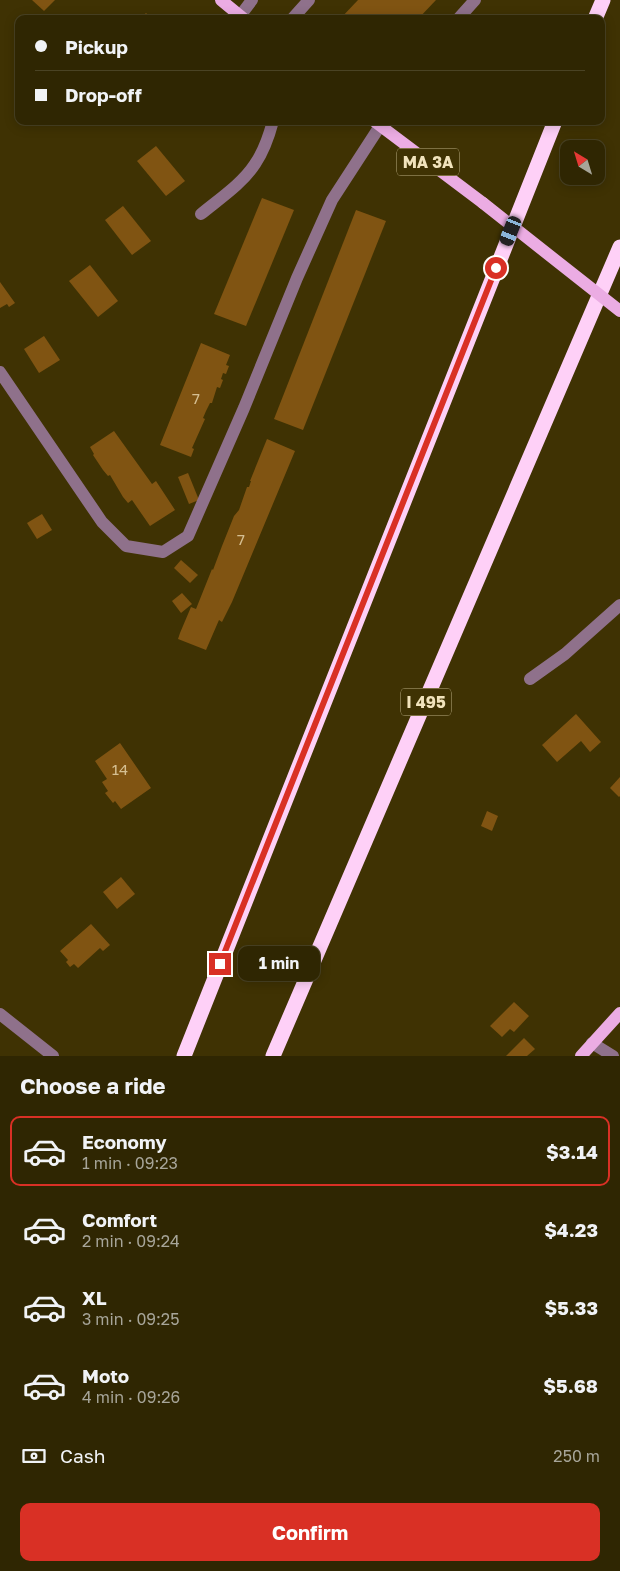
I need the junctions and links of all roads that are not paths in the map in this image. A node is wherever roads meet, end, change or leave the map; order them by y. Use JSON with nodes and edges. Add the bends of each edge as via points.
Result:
{"nodes":[{"id":1,"x":221,"y":0,"type":"edge"},
{"id":2,"x":252,"y":0,"type":"edge"},
{"id":3,"x":309,"y":0,"type":"edge"},
{"id":4,"x":475,"y":0,"type":"edge"},
{"id":5,"x":603,"y":0,"type":"edge"},
{"id":6,"x":240,"y":15,"type":"edge"},
{"id":7,"x":243,"y":15,"type":"edge"},
{"id":8,"x":296,"y":15,"type":"edge"},
{"id":9,"x":462,"y":15,"type":"edge"},
{"id":10,"x":597,"y":15,"type":"edge"},
{"id":11,"x":272,"y":125,"type":"edge"},
{"id":12,"x":376,"y":125,"type":"edge"},
{"id":13,"x":378,"y":125,"type":"edge"},
{"id":14,"x":552,"y":125,"type":"edge"},
{"id":15,"x":202,"y":214,"type":"dead end"},
{"id":16,"x":620,"y":248,"type":"edge"},
{"id":17,"x":620,"y":311,"type":"edge"},
{"id":18,"x":0,"y":372,"type":"edge"},
{"id":19,"x":620,"y":605,"type":"edge"},
{"id":20,"x":530,"y":679,"type":"dead end"},
{"id":21,"x":620,"y":1013,"type":"edge"},
{"id":22,"x":0,"y":1014,"type":"edge"},
{"id":23,"x":592,"y":1044,"type":"junction"},
{"id":24,"x":52,"y":1056,"type":"edge"},
{"id":25,"x":184,"y":1056,"type":"edge"},
{"id":26,"x":273,"y":1056,"type":"edge"},
{"id":27,"x":581,"y":1056,"type":"edge"},
{"id":28,"x":613,"y":1056,"type":"edge"}],
"edges":[{"from":1,"to":6,"type":"main road"},
{"from":2,"to":7,"type":"street"},
{"from":3,"to":8,"type":"street"},
{"from":4,"to":9,"type":"street"},
{"from":5,"to":10,"type":"highway"},
{"from":11,"to":15,"type":"street","via":[[255,164]]},
{"from":12,"to":18,"type":"street","via":[[332,200],[188,536],[163,552],[126,546],[102,522]]},
{"from":13,"to":17,"type":"main road","number":"MA 3A","bridge":true},
{"from":14,"to":25,"type":"highway"},
{"from":16,"to":26,"type":"highway","number":"I 495"},
{"from":19,"to":20,"type":"street","via":[[565,654]]},
{"from":21,"to":23,"type":"main road"},
{"from":22,"to":24,"type":"street"},
{"from":23,"to":27,"type":"main road"},
{"from":23,"to":28,"type":"street"}]}
